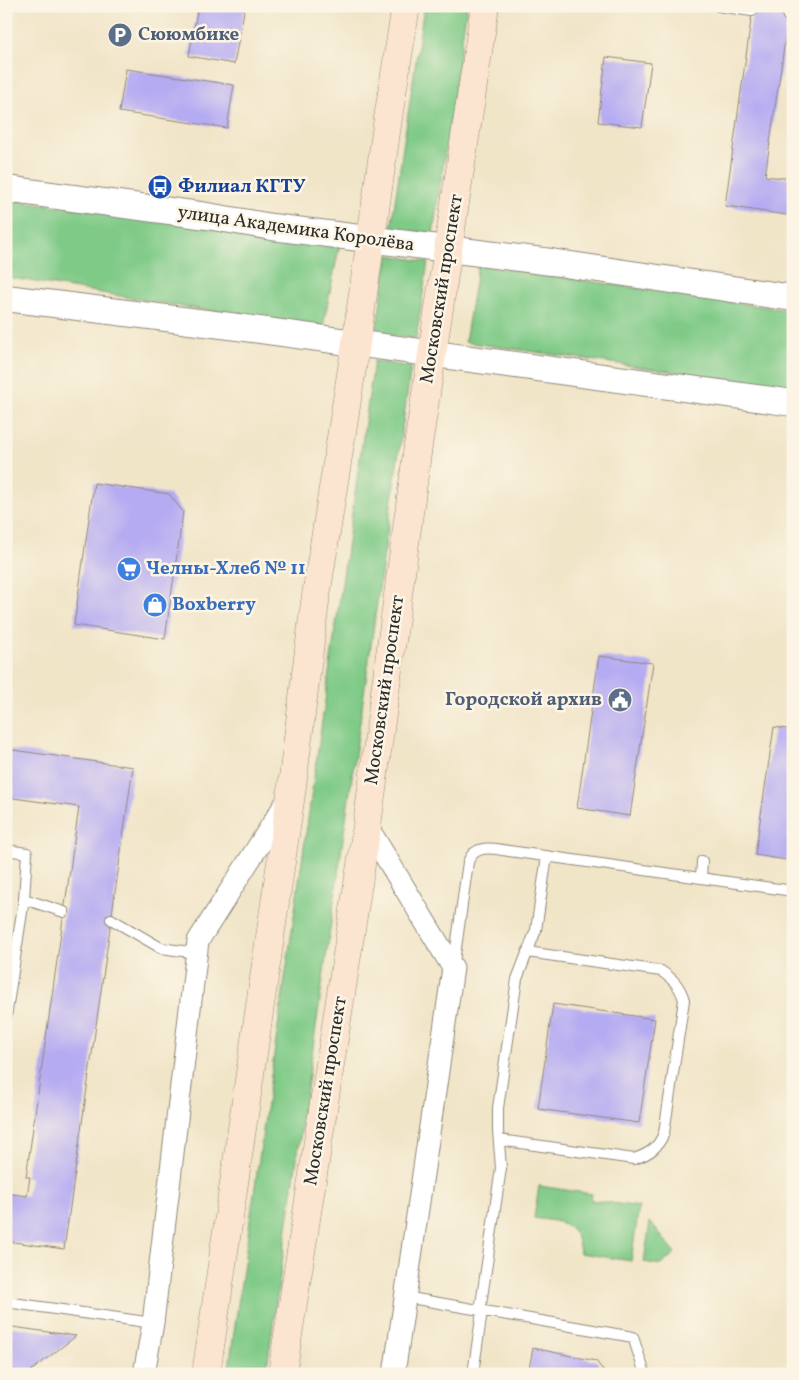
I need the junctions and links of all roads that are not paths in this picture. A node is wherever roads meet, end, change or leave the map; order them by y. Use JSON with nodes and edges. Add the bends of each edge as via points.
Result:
{"nodes":[{"id":1,"x":406,"y":6,"type":"edge"},
{"id":2,"x":485,"y":6,"type":"edge"},
{"id":3,"x":718,"y":6,"type":"edge"},
{"id":4,"x":752,"y":10,"type":"dead end"},
{"id":5,"x":6,"y":189,"type":"edge"},
{"id":6,"x":371,"y":240,"type":"junction"},
{"id":7,"x":448,"y":250,"type":"junction"},
{"id":8,"x":6,"y":298,"type":"edge"},
{"id":9,"x":793,"y":298,"type":"edge"},
{"id":10,"x":356,"y":343,"type":"junction"},
{"id":11,"x":433,"y":353,"type":"junction"},
{"id":12,"x":793,"y":403,"type":"edge"},
{"id":13,"x":291,"y":794,"type":"junction"},
{"id":14,"x":367,"y":826,"type":"junction"},
{"id":15,"x":6,"y":850,"type":"edge"},
{"id":16,"x":546,"y":856,"type":"junction"},
{"id":17,"x":702,"y":861,"type":"dead end"},
{"id":18,"x":701,"y":878,"type":"junction"},
{"id":19,"x":793,"y":892,"type":"edge"},
{"id":20,"x":24,"y":899,"type":"junction"},
{"id":21,"x":64,"y":912,"type":"dead end"},
{"id":22,"x":111,"y":919,"type":"dead end"},
{"id":23,"x":526,"y":952,"type":"junction"},
{"id":24,"x":197,"y":953,"type":"junction"},
{"id":25,"x":453,"y":968,"type":"junction"},
{"id":26,"x":6,"y":1017,"type":"edge"},
{"id":27,"x":499,"y":1140,"type":"junction"},
{"id":28,"x":405,"y":1297,"type":"junction"},
{"id":29,"x":6,"y":1302,"type":"edge"},
{"id":30,"x":481,"y":1311,"type":"junction"},
{"id":31,"x":152,"y":1323,"type":"junction"},
{"id":32,"x":144,"y":1374,"type":"edge"},
{"id":33,"x":206,"y":1374,"type":"edge"},
{"id":34,"x":282,"y":1374,"type":"edge"},
{"id":35,"x":394,"y":1374,"type":"edge"},
{"id":36,"x":473,"y":1374,"type":"edge"},
{"id":37,"x":645,"y":1374,"type":"edge"}],
"edges":[{"from":1,"to":6,"type":"main road"},
{"from":2,"to":7,"type":"main road","name":"Московский проспект"},
{"from":3,"to":4,"type":"lane"},
{"from":5,"to":6,"type":"street","name":"улица Академика Королёва"},
{"from":6,"to":7,"type":"street","name":"улица Академика Королёва"},
{"from":6,"to":10,"type":"main road"},
{"from":7,"to":9,"type":"street","name":"улица Академика Королёва"},
{"from":7,"to":11,"type":"main road","name":"Московский проспект"},
{"from":8,"to":10,"type":"street"},
{"from":10,"to":11,"type":"street"},
{"from":10,"to":13,"type":"main road","via":[[315,602]]},
{"from":11,"to":12,"type":"street"},
{"from":11,"to":14,"type":"main road","name":"Московский проспект"},
{"from":13,"to":24,"type":"street","via":[[198,941]]},
{"from":13,"to":33,"type":"main road"},
{"from":14,"to":25,"type":"street"},
{"from":14,"to":34,"type":"main road","name":"Московский проспект"},
{"from":15,"to":20,"type":"lane","via":[[27,853]]},
{"from":16,"to":18,"type":"lane"},
{"from":16,"to":23,"type":"lane","via":[[536,930]]},
{"from":16,"to":25,"type":"lane","via":[[487,848],[479,849],[471,856]]},
{"from":17,"to":18,"type":"lane"},
{"from":18,"to":19,"type":"lane"},
{"from":20,"to":21,"type":"lane"},
{"from":20,"to":26,"type":"lane"},
{"from":22,"to":24,"type":"lane","via":[[162,948]]},
{"from":23,"to":27,"type":"lane","via":[[515,988],[498,1108]]},
{"from":23,"to":27,"type":"lane","via":[[661,971],[677,984],[684,1000],[664,1133],[654,1150],[634,1159]]},
{"from":24,"to":31,"type":"street"},
{"from":25,"to":28,"type":"street"},
{"from":27,"to":30,"type":"lane","via":[[501,1168]]},
{"from":28,"to":30,"type":"lane"},
{"from":28,"to":35,"type":"street"},
{"from":29,"to":31,"type":"lane"},
{"from":30,"to":36,"type":"lane"},
{"from":30,"to":37,"type":"lane","via":[[632,1337]]},
{"from":31,"to":32,"type":"street"}]}
